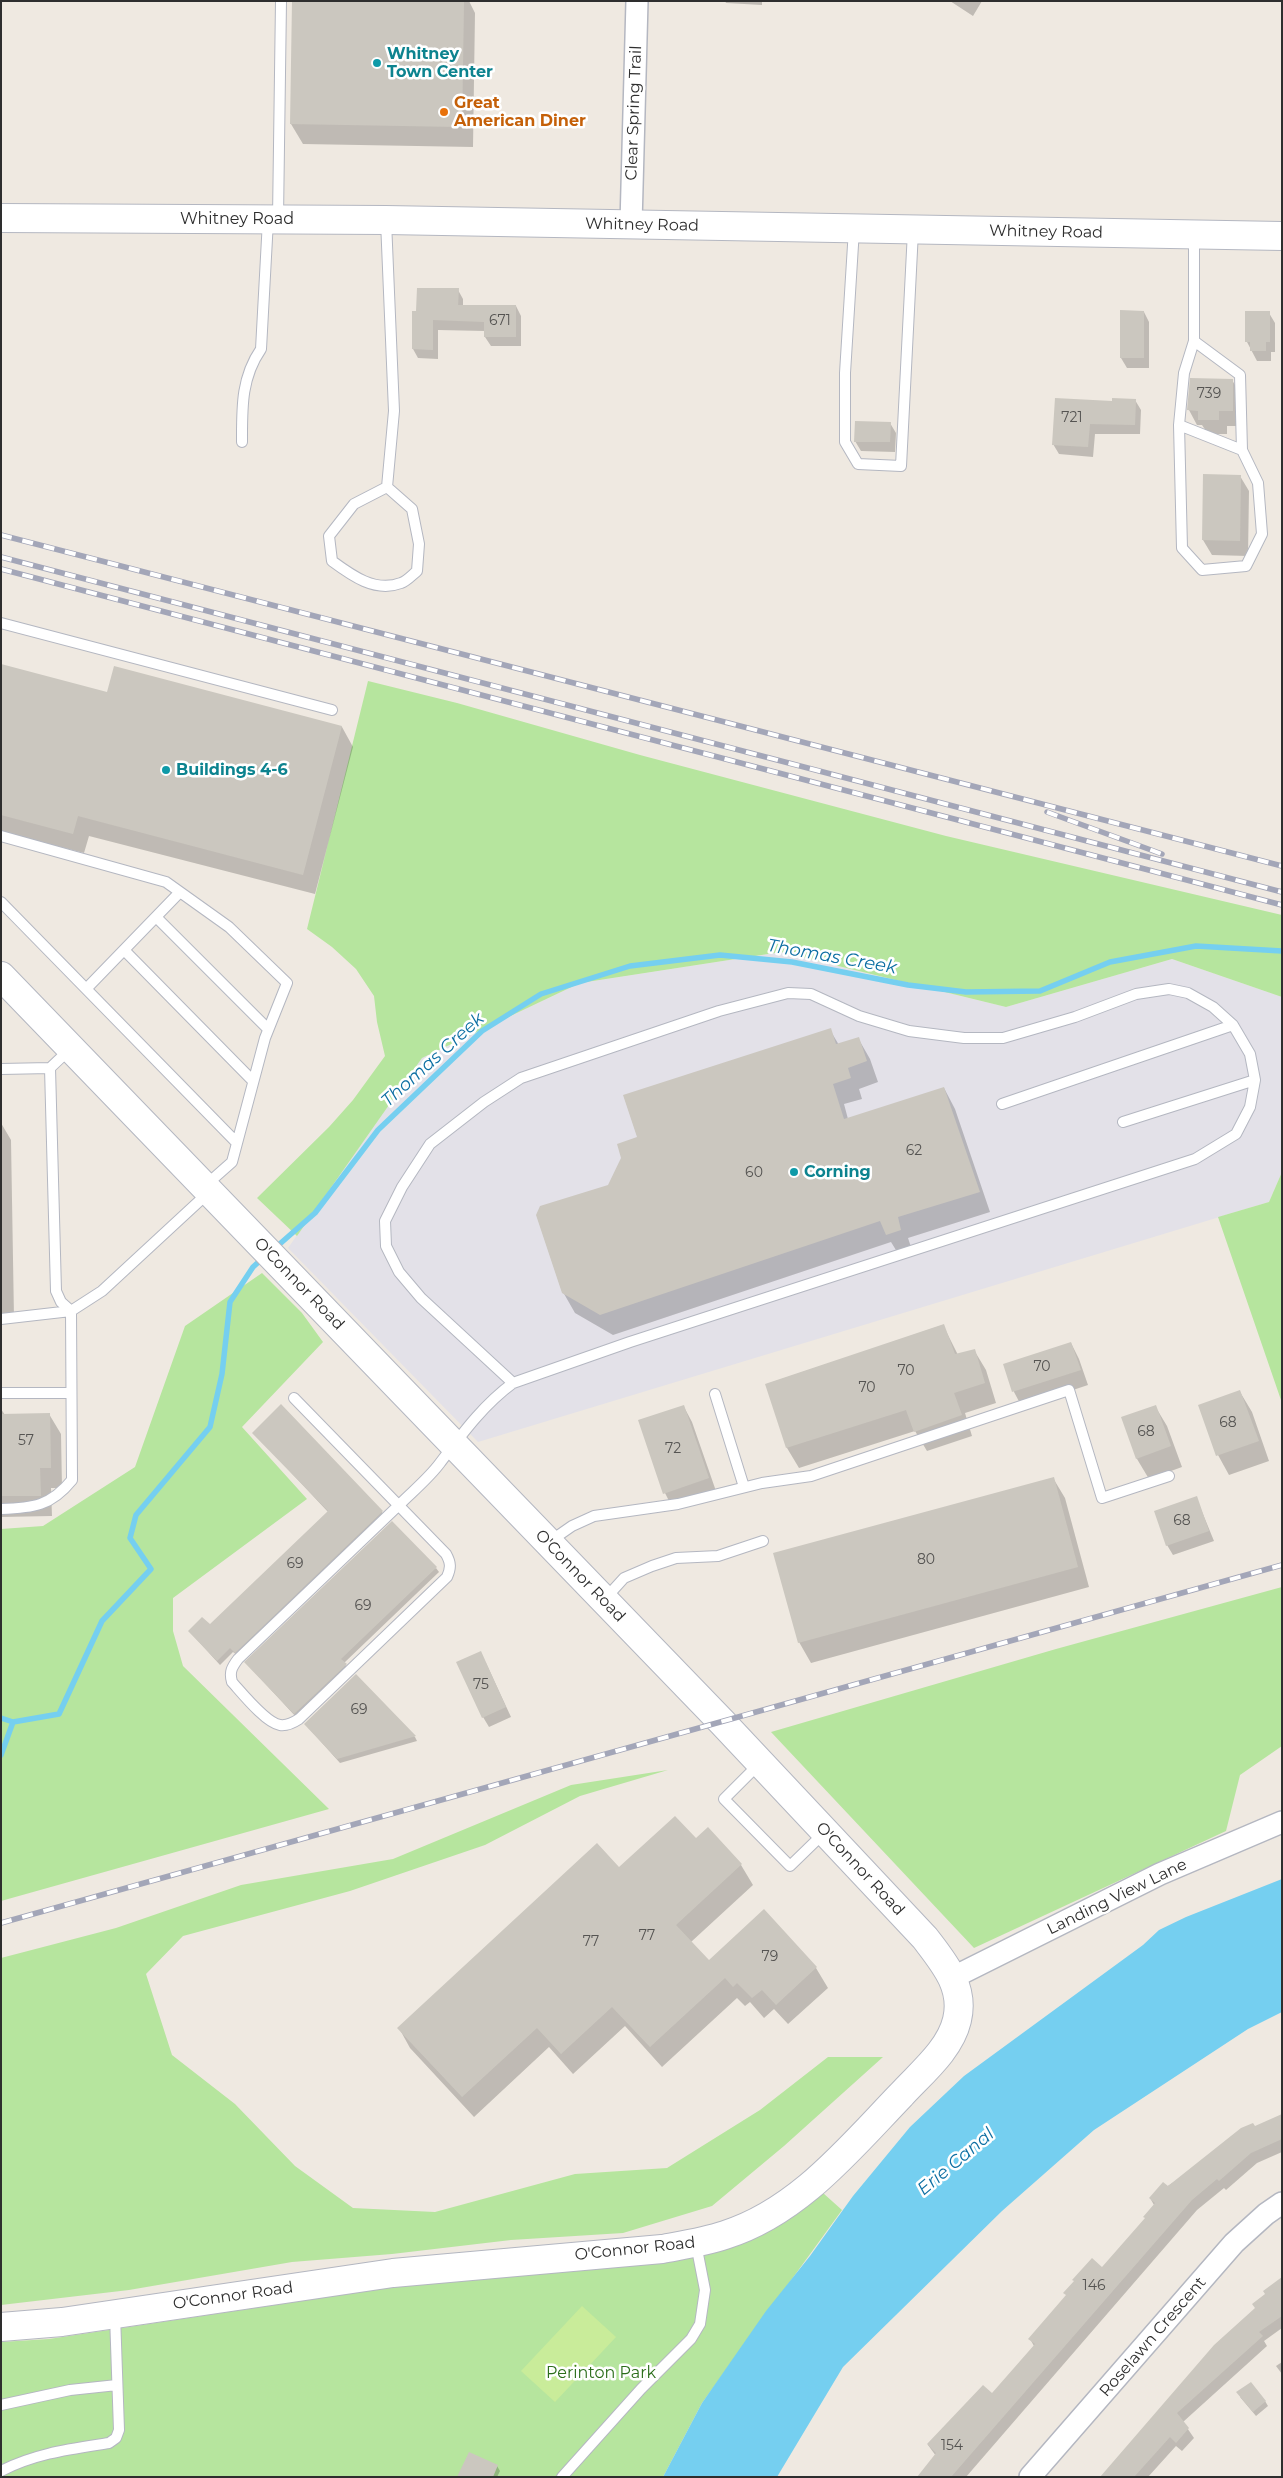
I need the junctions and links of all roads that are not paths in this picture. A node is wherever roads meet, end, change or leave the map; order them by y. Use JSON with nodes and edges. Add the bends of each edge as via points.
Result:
{"nodes":[{"id":1,"x":281,"y":1,"type":"edge"},
{"id":2,"x":637,"y":1,"type":"edge"},
{"id":3,"x":1,"y":218,"type":"edge"},
{"id":4,"x":273,"y":219,"type":"junction"},
{"id":5,"x":386,"y":220,"type":"junction"},
{"id":6,"x":631,"y":224,"type":"junction"},
{"id":7,"x":854,"y":229,"type":"junction"},
{"id":8,"x":914,"y":230,"type":"junction"},
{"id":9,"x":1194,"y":234,"type":"junction"},
{"id":10,"x":1282,"y":236,"type":"edge"},
{"id":11,"x":1194,"y":341,"type":"junction"},
{"id":12,"x":1179,"y":425,"type":"junction"},
{"id":13,"x":242,"y":442,"type":"dead end"},
{"id":14,"x":1242,"y":450,"type":"junction"},
{"id":15,"x":388,"y":488,"type":"junction"},
{"id":16,"x":1,"y":623,"type":"edge"},
{"id":17,"x":332,"y":710,"type":"dead end"},
{"id":18,"x":1,"y":836,"type":"edge"},
{"id":19,"x":180,"y":892,"type":"junction"},
{"id":20,"x":1,"y":902,"type":"edge"},
{"id":21,"x":156,"y":917,"type":"junction"},
{"id":22,"x":124,"y":950,"type":"junction"},
{"id":23,"x":1,"y":976,"type":"edge"},
{"id":24,"x":87,"y":988,"type":"junction"},
{"id":25,"x":1233,"y":1025,"type":"junction"},
{"id":26,"x":268,"y":1029,"type":"junction"},
{"id":27,"x":72,"y":1048,"type":"junction"},
{"id":28,"x":50,"y":1068,"type":"junction"},
{"id":29,"x":1,"y":1069,"type":"edge"},
{"id":30,"x":1255,"y":1080,"type":"junction"},
{"id":31,"x":253,"y":1081,"type":"junction"},
{"id":32,"x":1002,"y":1104,"type":"dead end"},
{"id":33,"x":1123,"y":1122,"type":"dead end"},
{"id":34,"x":237,"y":1143,"type":"junction"},
{"id":35,"x":208,"y":1189,"type":"junction"},
{"id":36,"x":71,"y":1311,"type":"junction"},
{"id":37,"x":1,"y":1319,"type":"edge"},
{"id":38,"x":513,"y":1383,"type":"junction"},
{"id":39,"x":1,"y":1393,"type":"edge"},
{"id":40,"x":71,"y":1393,"type":"junction"},
{"id":41,"x":715,"y":1394,"type":"dead end"},
{"id":42,"x":294,"y":1398,"type":"dead end"},
{"id":43,"x":453,"y":1444,"type":"junction"},
{"id":44,"x":1170,"y":1476,"type":"dead end"},
{"id":45,"x":744,"y":1487,"type":"junction"},
{"id":46,"x":399,"y":1504,"type":"junction"},
{"id":47,"x":1,"y":1508,"type":"edge"},
{"id":48,"x":763,"y":1541,"type":"dead end"},
{"id":49,"x":548,"y":1543,"type":"junction"},
{"id":50,"x":603,"y":1600,"type":"junction"},
{"id":51,"x":760,"y":1764,"type":"junction"},
{"id":52,"x":1282,"y":1822,"type":"edge"},
{"id":53,"x":825,"y":1832,"type":"junction"},
{"id":54,"x":954,"y":1977,"type":"junction"},
{"id":55,"x":1282,"y":2203,"type":"edge"},
{"id":56,"x":696,"y":2243,"type":"junction"},
{"id":57,"x":115,"y":2314,"type":"junction"},
{"id":58,"x":1,"y":2327,"type":"edge"},
{"id":59,"x":117,"y":2385,"type":"junction"},
{"id":60,"x":1,"y":2405,"type":"edge"},
{"id":61,"x":1,"y":2471,"type":"edge"},
{"id":62,"x":562,"y":2477,"type":"edge"},
{"id":63,"x":1030,"y":2477,"type":"edge"}],
"edges":[{"from":1,"to":4,"type":"lane"},
{"from":2,"to":6,"type":"street","name":"Clear Spring Trail"},
{"from":3,"to":4,"type":"street","name":"Whitney Road"},
{"from":4,"to":5,"type":"street","name":"Whitney Road"},
{"from":4,"to":13,"type":"lane","via":[[261,349],[244,383]]},
{"from":5,"to":6,"type":"street","name":"Whitney Road"},
{"from":5,"to":15,"type":"lane","via":[[394,411]]},
{"from":6,"to":7,"type":"street","name":"Whitney Road"},
{"from":7,"to":8,"type":"street","name":"Whitney Road"},
{"from":7,"to":8,"type":"lane","via":[[845,373],[845,442],[858,464],[901,466]]},
{"from":8,"to":9,"type":"street","name":"Whitney Road"},
{"from":9,"to":10,"type":"street","name":"Whitney Road"},
{"from":9,"to":11,"type":"lane"},
{"from":11,"to":12,"type":"lane","via":[[1184,372]]},
{"from":11,"to":14,"type":"lane","via":[[1240,375]]},
{"from":12,"to":14,"type":"lane"},
{"from":12,"to":14,"type":"lane","via":[[1182,548],[1202,570],[1246,566],[1262,534],[1258,483]]},
{"from":15,"to":15,"type":"lane","via":[[354,504],[329,536],[332,561],[356,579],[380,586],[401,583],[417,571],[419,544],[412,510]]},
{"from":16,"to":17,"type":"lane"},
{"from":18,"to":19,"type":"lane","via":[[166,882]]},
{"from":19,"to":21,"type":"lane"},
{"from":19,"to":26,"type":"lane","via":[[229,926],[287,983]]},
{"from":20,"to":24,"type":"lane"},
{"from":21,"to":22,"type":"lane"},
{"from":21,"to":26,"type":"lane"},
{"from":22,"to":24,"type":"lane"},
{"from":22,"to":31,"type":"lane"},
{"from":23,"to":27,"type":"street","name":"O'Connor Road"},
{"from":24,"to":34,"type":"lane"},
{"from":25,"to":30,"type":"lane","via":[[1250,1054]]},
{"from":25,"to":32,"type":"lane"},
{"from":25,"to":38,"type":"lane","via":[[1213,1007],[1188,993],[1168,989],[1136,994],[1003,1038],[964,1038],[909,1031],[859,1016],[812,994],[788,992],[718,1011],[522,1078],[484,1102],[430,1144],[385,1221],[386,1246],[399,1272],[421,1298]]},
{"from":26,"to":31,"type":"lane"},
{"from":27,"to":28,"type":"lane"},
{"from":27,"to":35,"type":"street","name":"O'Connor Road"},
{"from":28,"to":29,"type":"lane"},
{"from":28,"to":36,"type":"lane","via":[[56,1291],[61,1302]]},
{"from":30,"to":33,"type":"lane"},
{"from":30,"to":38,"type":"lane","via":[[1250,1107],[1236,1134],[1194,1159]]},
{"from":31,"to":34,"type":"lane"},
{"from":34,"to":35,"type":"lane","via":[[232,1162]]},
{"from":35,"to":36,"type":"lane","via":[[102,1291]]},
{"from":35,"to":43,"type":"street","name":"O'Connor Road"},
{"from":36,"to":37,"type":"lane"},
{"from":36,"to":40,"type":"lane"},
{"from":38,"to":43,"type":"lane","via":[[496,1396]]},
{"from":39,"to":40,"type":"lane"},
{"from":40,"to":47,"type":"lane","via":[[72,1480],[60,1495],[32,1508]]},
{"from":41,"to":45,"type":"lane"},
{"from":42,"to":46,"type":"lane"},
{"from":43,"to":46,"type":"lane","via":[[439,1464]]},
{"from":43,"to":49,"type":"street","name":"O'Connor Road"},
{"from":44,"to":45,"type":"lane","via":[[1102,1498],[1069,1390],[811,1476]]},
{"from":45,"to":49,"type":"lane","via":[[678,1504],[594,1516],[572,1526]]},
{"from":46,"to":46,"type":"lane","via":[[233,1666],[232,1682],[270,1721],[279,1725],[299,1719],[447,1577],[450,1562],[446,1554]]},
{"from":48,"to":50,"type":"lane","via":[[718,1556],[676,1558],[652,1566],[624,1578]]},
{"from":49,"to":50,"type":"street","name":"O'Connor Road"},
{"from":50,"to":51,"type":"street","name":"O'Connor Road"},
{"from":51,"to":53,"type":"street","name":"O'Connor Road"},
{"from":51,"to":53,"type":"lane","via":[[724,1799],[790,1866]]},
{"from":52,"to":54,"type":"street","name":"Landing View Lane","via":[[1160,1874]]},
{"from":53,"to":54,"type":"street","name":"O'Connor Road","via":[[926,1938]]},
{"from":54,"to":56,"type":"street","name":"O'Connor Road","via":[[958,2019],[949,2039],[936,2057],[854,2143],[814,2183],[782,2207],[726,2235]]},
{"from":55,"to":63,"type":"street","name":"Roselawn Crescent","via":[[1234,2243]]},
{"from":56,"to":57,"type":"street","name":"O'Connor Road","via":[[662,2249],[394,2273]]},
{"from":56,"to":62,"type":"lane","via":[[705,2290],[700,2324],[691,2339]]},
{"from":57,"to":58,"type":"street","name":"O'Connor Road"},
{"from":57,"to":59,"type":"lane"},
{"from":59,"to":60,"type":"lane","via":[[70,2390]]},
{"from":59,"to":61,"type":"lane","via":[[119,2430],[116,2438],[109,2443],[49,2452]]}]}
